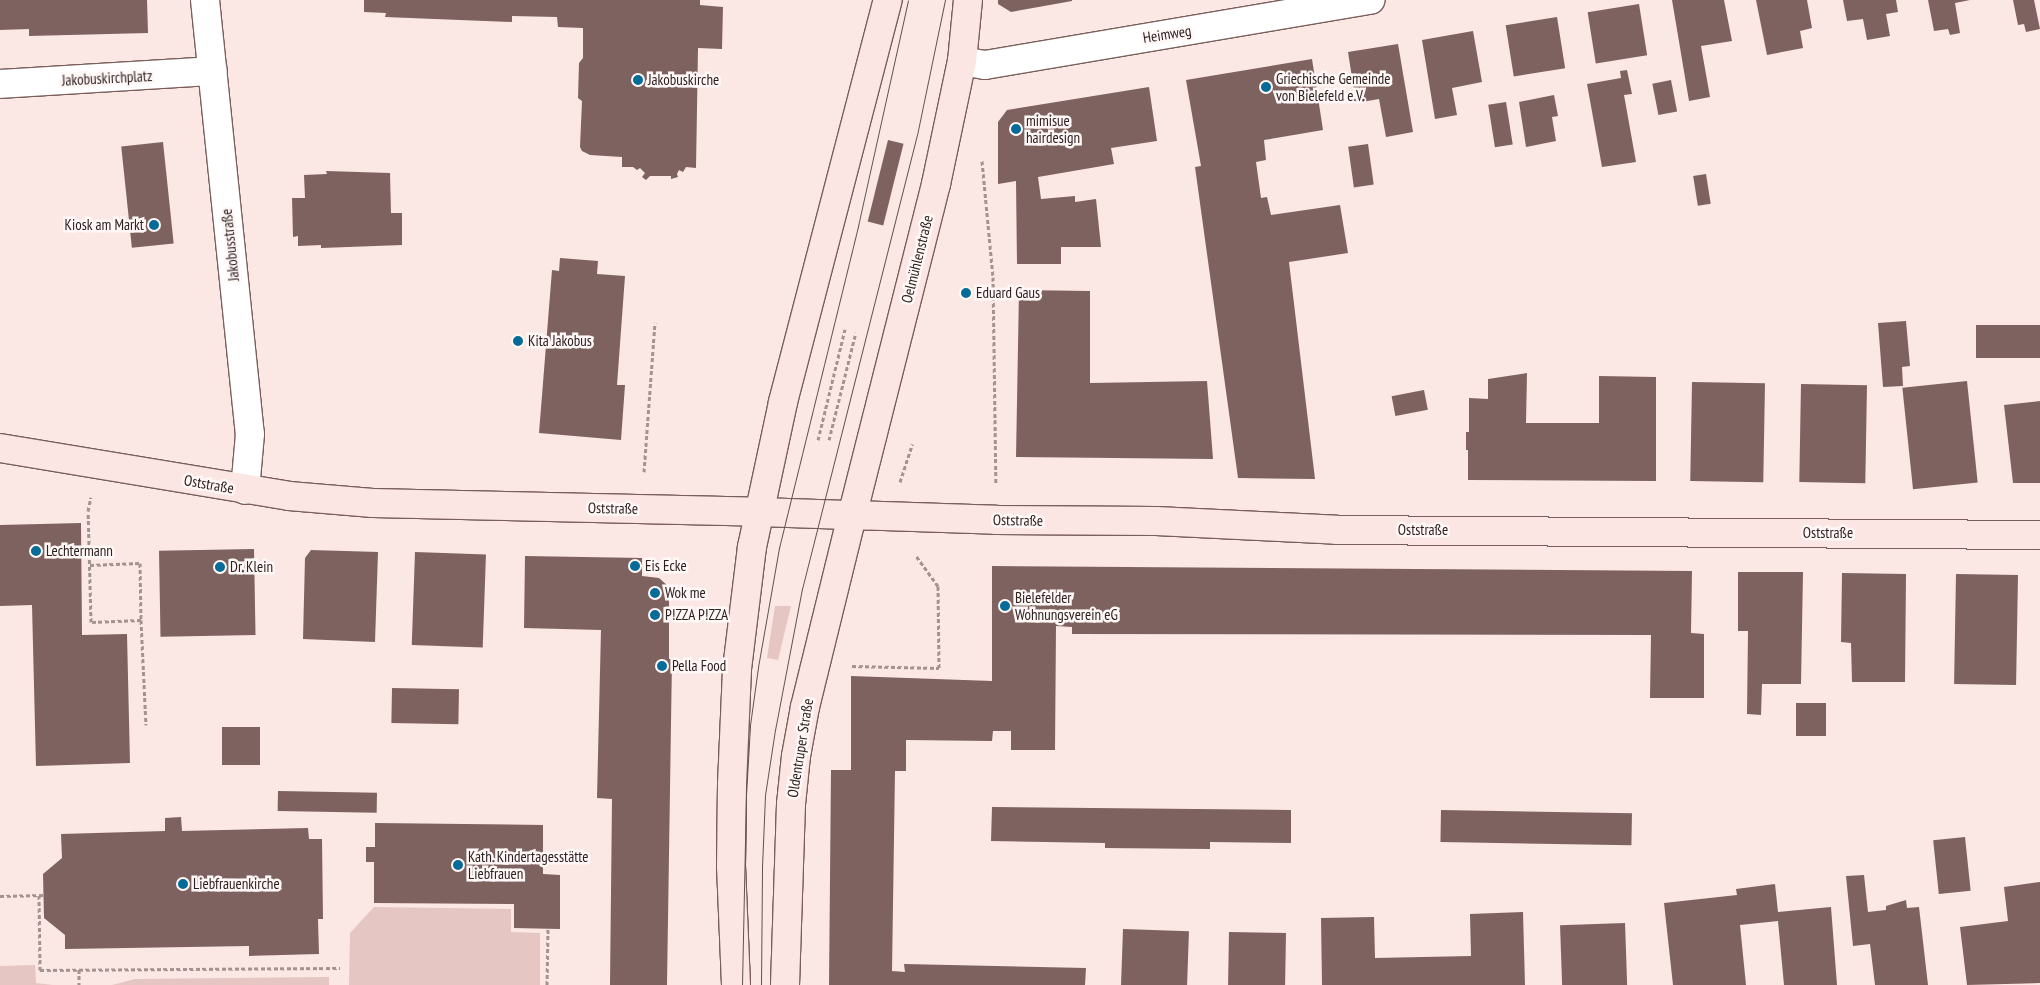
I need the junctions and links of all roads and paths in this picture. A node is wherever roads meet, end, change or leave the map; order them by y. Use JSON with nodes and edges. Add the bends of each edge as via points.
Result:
{"nodes":[{"id":1,"x":205,"y":0,"type":"edge"},
{"id":2,"x":888,"y":0,"type":"edge"},
{"id":3,"x":968,"y":0,"type":"edge"},
{"id":4,"x":1371,"y":0,"type":"edge"},
{"id":5,"x":962,"y":61,"type":"junction"},
{"id":6,"x":213,"y":71,"type":"junction"},
{"id":7,"x":0,"y":84,"type":"edge"},
{"id":8,"x":982,"y":160,"type":"dead end"},
{"id":9,"x":655,"y":322,"type":"dead end"},
{"id":10,"x":845,"y":329,"type":"dead end"},
{"id":11,"x":856,"y":332,"type":"dead end"},
{"id":12,"x":818,"y":440,"type":"dead end"},
{"id":13,"x":829,"y":440,"type":"dead end"},
{"id":14,"x":0,"y":448,"type":"edge"},
{"id":15,"x":96,"y":464,"type":"junction"},
{"id":16,"x":644,"y":472,"type":"dead end"},
{"id":17,"x":245,"y":490,"type":"junction"},
{"id":18,"x":759,"y":512,"type":"junction"},
{"id":19,"x":852,"y":516,"type":"junction"},
{"id":20,"x":996,"y":520,"type":"junction"},
{"id":21,"x":2040,"y":535,"type":"edge"},
{"id":22,"x":916,"y":556,"type":"dead end"},
{"id":23,"x":90,"y":565,"type":"junction"},
{"id":24,"x":141,"y":620,"type":"junction"},
{"id":25,"x":850,"y":666,"type":"dead end"},
{"id":26,"x":146,"y":725,"type":"dead end"},
{"id":27,"x":39,"y":895,"type":"junction"},
{"id":28,"x":44,"y":895,"type":"dead end"},
{"id":29,"x":0,"y":896,"type":"edge"},
{"id":30,"x":548,"y":929,"type":"dead end"},
{"id":31,"x":340,"y":968,"type":"dead end"},
{"id":32,"x":79,"y":970,"type":"junction"},
{"id":33,"x":80,"y":985,"type":"edge"},
{"id":34,"x":547,"y":985,"type":"edge"},
{"id":35,"x":736,"y":985,"type":"edge"},
{"id":36,"x":784,"y":985,"type":"edge"}],
"edges":[{"from":1,"to":6,"type":"street","name":"Jakobusstraße"},
{"from":2,"to":18,"type":"street","via":[[784,402]]},
{"from":3,"to":5,"type":"street","name":"Oelmühlenstraße"},
{"from":4,"to":5,"type":"street","name":"Heimweg","via":[[985,65]]},
{"from":5,"to":19,"type":"street","name":"Oelmühlenstraße","via":[[936,184]]},
{"from":6,"to":7,"type":"street","name":"Jakobuskirchplatz"},
{"from":6,"to":17,"type":"street","name":"Jakobusstraße","via":[[250,434]]},
{"from":8,"to":20,"type":"path","via":[[993,278]]},
{"from":9,"to":16,"type":"path"},
{"from":10,"to":12,"type":"path"},
{"from":11,"to":13,"type":"path"},
{"from":14,"to":15,"type":"street","name":"Oststraße"},
{"from":15,"to":17,"type":"street","name":"Oststraße"},
{"from":15,"to":23,"type":"path","via":[[88,511]]},
{"from":17,"to":18,"type":"street","name":"Oststraße","via":[[347,502]]},
{"from":18,"to":19,"type":"street","name":"Oststraße"},
{"from":18,"to":35,"type":"street","via":[[737,668],[731,866]]},
{"from":19,"to":20,"type":"street","name":"Oststraße"},
{"from":19,"to":36,"type":"street","name":"Oldentruper Straße","via":[[796,756]]},
{"from":20,"to":21,"type":"street","name":"Oststraße","via":[[1156,521],[1337,530]]},
{"from":22,"to":25,"type":"path","via":[[938,586],[939,668]]},
{"from":23,"to":24,"type":"path","via":[[91,622]]},
{"from":23,"to":24,"type":"path","via":[[140,563]]},
{"from":24,"to":26,"type":"path"},
{"from":27,"to":28,"type":"path"},
{"from":27,"to":29,"type":"path"},
{"from":27,"to":32,"type":"path","via":[[40,970]]},
{"from":30,"to":34,"type":"path"},
{"from":31,"to":32,"type":"path"},
{"from":32,"to":33,"type":"path"}]}
